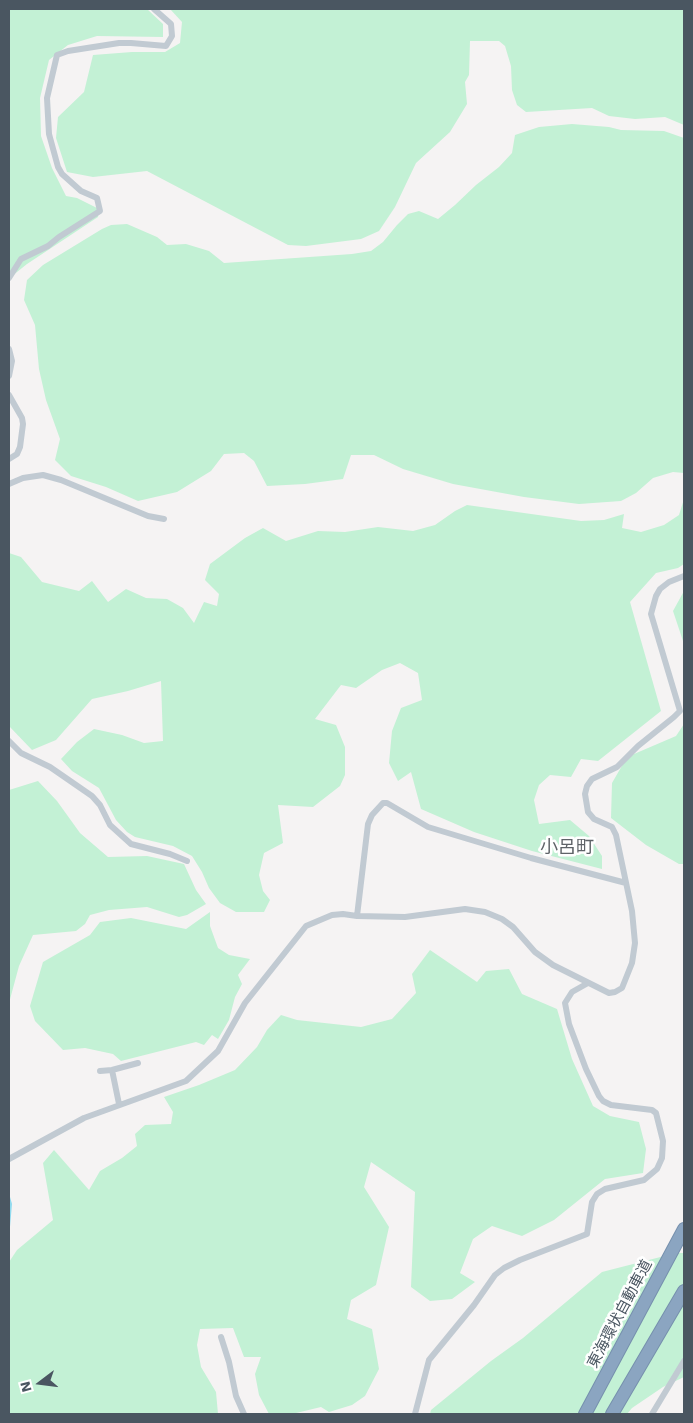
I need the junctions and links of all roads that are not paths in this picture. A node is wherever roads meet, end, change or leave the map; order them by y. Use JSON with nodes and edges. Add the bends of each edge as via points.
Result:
{"nodes":[{"id":1,"x":154,"y":9,"type":"edge"},
{"id":2,"x":9,"y":278,"type":"edge"},
{"id":3,"x":9,"y":349,"type":"edge"},
{"id":4,"x":9,"y":376,"type":"edge"},
{"id":5,"x":9,"y":395,"type":"edge"},
{"id":6,"x":9,"y":459,"type":"edge"},
{"id":7,"x":9,"y":484,"type":"edge"},
{"id":8,"x":164,"y":518,"type":"dead end"},
{"id":9,"x":684,"y":576,"type":"edge"},
{"id":10,"x":9,"y":741,"type":"edge"},
{"id":11,"x":187,"y":861,"type":"dead end"},
{"id":12,"x":626,"y":883,"type":"junction"},
{"id":13,"x":357,"y":916,"type":"junction"},
{"id":14,"x":588,"y":982,"type":"junction"},
{"id":15,"x":138,"y":1063,"type":"dead end"},
{"id":16,"x":112,"y":1070,"type":"junction"},
{"id":17,"x":100,"y":1072,"type":"dead end"},
{"id":18,"x":119,"y":1104,"type":"junction"},
{"id":19,"x":9,"y":1159,"type":"edge"},
{"id":20,"x":684,"y":1229,"type":"edge"},
{"id":21,"x":684,"y":1291,"type":"edge"},
{"id":22,"x":221,"y":1337,"type":"dead end"},
{"id":23,"x":684,"y":1361,"type":"edge"},
{"id":24,"x":244,"y":1414,"type":"edge"},
{"id":25,"x":415,"y":1414,"type":"edge"},
{"id":26,"x":585,"y":1414,"type":"edge"},
{"id":27,"x":612,"y":1414,"type":"edge"},
{"id":28,"x":652,"y":1414,"type":"edge"}],
"edges":[{"from":1,"to":2,"type":"street","via":[[171,24],[172,36],[166,46],[131,42],[57,55],[47,98],[49,134],[58,167],[81,190],[97,198],[100,211],[48,246],[21,259]]},
{"from":3,"to":4,"type":"street","via":[[12,361]]},
{"from":5,"to":6,"type":"street","via":[[23,424],[20,447],[17,454]]},
{"from":7,"to":8,"type":"street","via":[[43,475],[148,516]]},
{"from":9,"to":12,"type":"street","via":[[660,589],[651,614],[680,710],[617,767],[592,779],[585,794],[588,812],[594,819],[612,827],[616,835]]},
{"from":10,"to":11,"type":"street","via":[[21,753],[50,767],[92,796],[110,825],[131,844]]},
{"from":12,"to":13,"type":"street","via":[[428,827],[383,803],[368,824]]},
{"from":12,"to":14,"type":"street","via":[[635,929],[632,963],[622,988],[615,992],[609,993]]},
{"from":13,"to":14,"type":"street","via":[[405,917],[465,909],[485,912],[513,927],[535,952],[553,965]]},
{"from":13,"to":18,"type":"street","via":[[332,915],[306,926],[246,1003],[218,1051],[186,1081]]},
{"from":14,"to":25,"type":"street","via":[[572,992],[565,1004],[586,1069],[603,1101],[656,1113],[664,1141],[662,1158],[657,1169],[644,1180],[605,1189],[597,1194],[592,1202],[587,1234],[520,1260],[494,1275],[429,1360]]},
{"from":15,"to":16,"type":"street"},
{"from":16,"to":17,"type":"street"},
{"from":16,"to":18,"type":"street"},
{"from":18,"to":19,"type":"street","via":[[84,1118]]},
{"from":20,"to":26,"type":"highway","name":"東海環状自動車道"},
{"from":21,"to":27,"type":"highway"},
{"from":22,"to":24,"type":"street","via":[[236,1396]]},
{"from":23,"to":28,"type":"street"}]}
